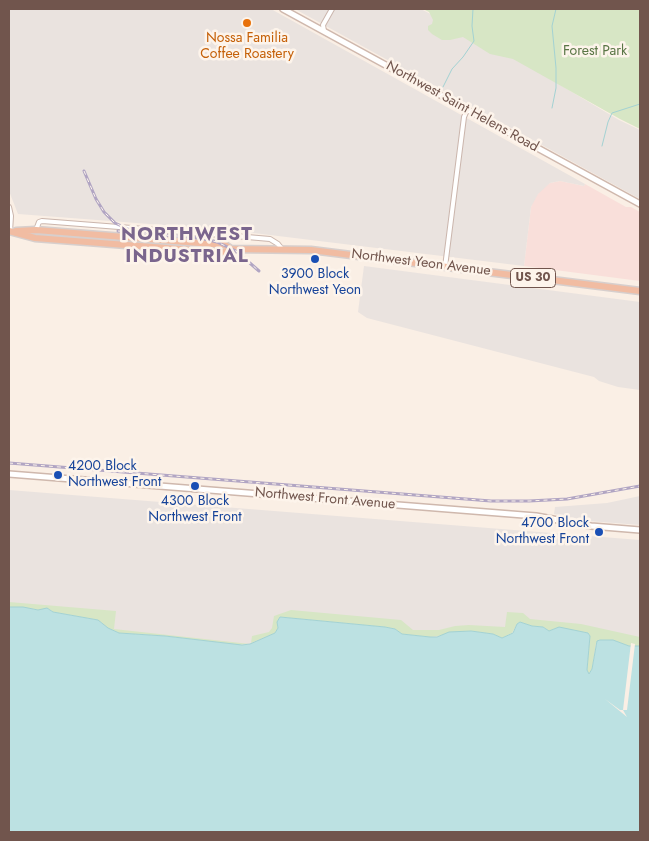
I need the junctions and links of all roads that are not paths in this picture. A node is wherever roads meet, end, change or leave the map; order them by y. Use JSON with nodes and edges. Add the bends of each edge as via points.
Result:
{"nodes":[{"id":1,"x":283,"y":9,"type":"edge"},
{"id":2,"x":332,"y":9,"type":"edge"},
{"id":3,"x":324,"y":31,"type":"junction"},
{"id":4,"x":467,"y":110,"type":"junction"},
{"id":5,"x":640,"y":204,"type":"edge"},
{"id":6,"x":9,"y":207,"type":"edge"},
{"id":7,"x":36,"y":230,"type":"junction"},
{"id":8,"x":10,"y":232,"type":"edge"},
{"id":9,"x":230,"y":249,"type":"junction"},
{"id":10,"x":282,"y":249,"type":"junction"},
{"id":11,"x":445,"y":267,"type":"junction"},
{"id":12,"x":640,"y":291,"type":"edge"},
{"id":13,"x":9,"y":474,"type":"edge"},
{"id":14,"x":640,"y":530,"type":"edge"}],
"edges":[{"from":1,"to":3,"type":"main road","name":"Northwest Saint Helens Road"},
{"from":2,"to":3,"type":"street","via":[[323,25]]},
{"from":3,"to":4,"type":"main road","name":"Northwest Saint Helens Road"},
{"from":4,"to":5,"type":"main road","name":"Northwest Saint Helens Road"},
{"from":4,"to":11,"type":"street"},
{"from":6,"to":8,"type":"street"},
{"from":7,"to":8,"type":"highway","name":"Northwest Yeon Avenue","number":"US 30"},
{"from":7,"to":9,"type":"highway","name":"Northwest Yeon Avenue","number":"US 30","via":[[225,245]]},
{"from":7,"to":10,"type":"street","via":[[42,222],[247,237],[270,239]]},
{"from":8,"to":9,"type":"highway","name":"Northwest Yeon Avenue","number":"US 30","via":[[35,238],[218,252]]},
{"from":9,"to":10,"type":"highway","name":"Northwest Yeon Avenue","number":"US 30"},
{"from":10,"to":11,"type":"highway","name":"Northwest Yeon Avenue","number":"US 30"},
{"from":11,"to":12,"type":"highway","name":"Northwest Yeon Avenue","number":"US 30"},
{"from":13,"to":14,"type":"main road","name":"Northwest Front Avenue","via":[[536,516],[590,526]]}]}
